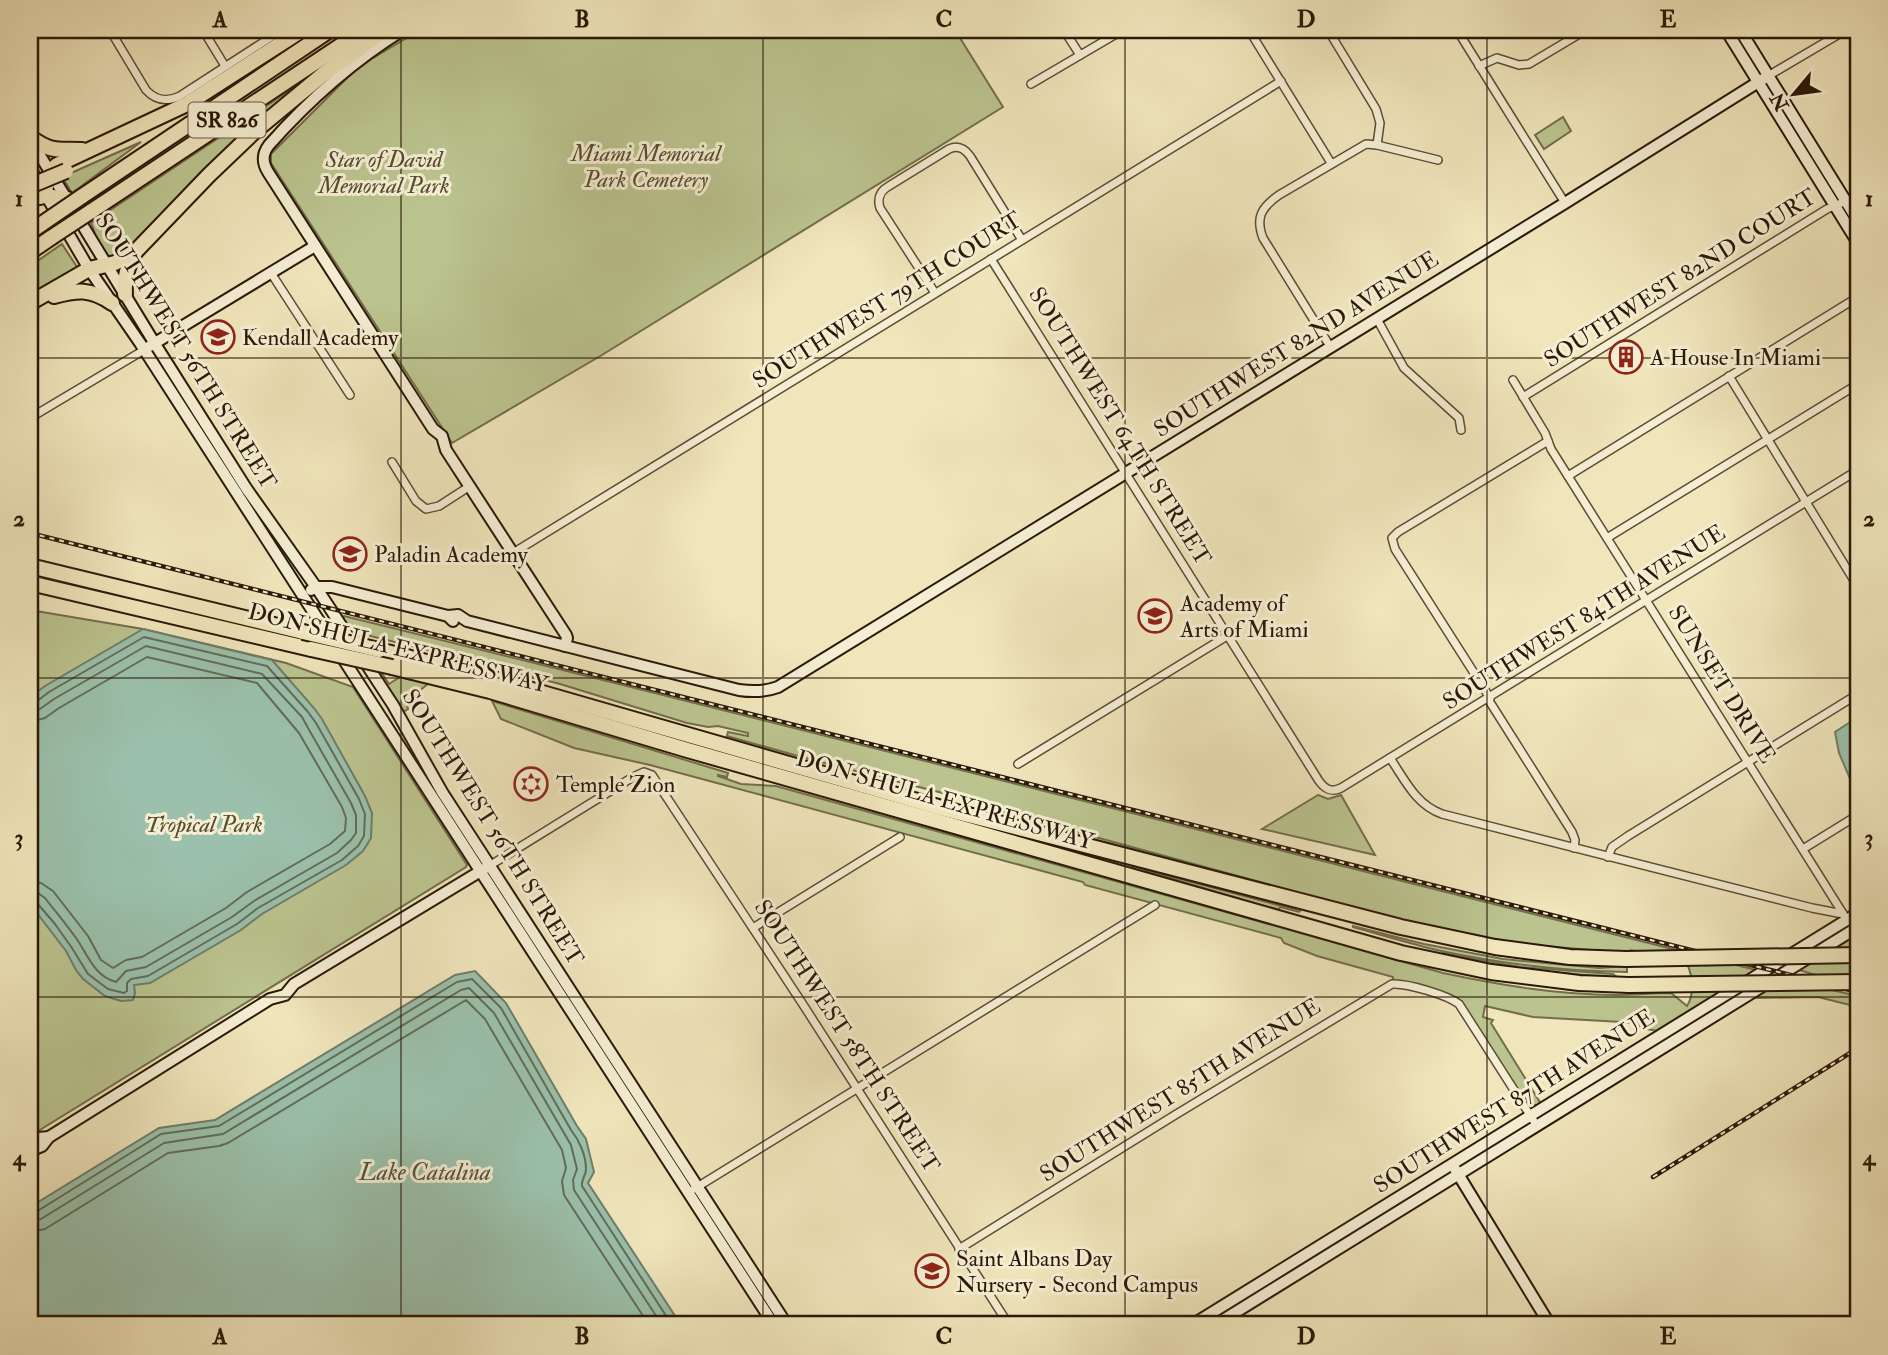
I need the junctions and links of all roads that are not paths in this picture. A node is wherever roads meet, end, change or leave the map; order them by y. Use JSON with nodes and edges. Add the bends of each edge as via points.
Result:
{"nodes":[{"id":1,"x":110,"y":30,"type":"edge"},
{"id":2,"x":203,"y":30,"type":"edge"},
{"id":3,"x":282,"y":30,"type":"edge"},
{"id":4,"x":302,"y":30,"type":"edge"},
{"id":5,"x":330,"y":30,"type":"edge"},
{"id":6,"x":364,"y":30,"type":"edge"},
{"id":7,"x":385,"y":30,"type":"edge"},
{"id":8,"x":403,"y":30,"type":"edge"},
{"id":9,"x":1064,"y":30,"type":"edge"},
{"id":10,"x":1123,"y":30,"type":"edge"},
{"id":11,"x":1249,"y":30,"type":"edge"},
{"id":12,"x":1328,"y":30,"type":"edge"},
{"id":13,"x":1457,"y":30,"type":"edge"},
{"id":14,"x":1586,"y":30,"type":"edge"},
{"id":15,"x":1726,"y":30,"type":"edge"},
{"id":16,"x":1740,"y":30,"type":"edge"},
{"id":17,"x":1846,"y":30,"type":"edge"},
{"id":18,"x":1080,"y":55,"type":"junction"},
{"id":19,"x":225,"y":66,"type":"junction"},
{"id":20,"x":1479,"y":66,"type":"junction"},
{"id":21,"x":1764,"y":79,"type":"junction"},
{"id":22,"x":1281,"y":81,"type":"junction"},
{"id":23,"x":1031,"y":84,"type":"dead end"},
{"id":24,"x":237,"y":91,"type":"junction"},
{"id":25,"x":30,"y":138,"type":"edge"},
{"id":26,"x":1377,"y":145,"type":"junction"},
{"id":27,"x":86,"y":151,"type":"junction"},
{"id":28,"x":1438,"y":160,"type":"dead end"},
{"id":29,"x":1331,"y":163,"type":"junction"},
{"id":30,"x":30,"y":168,"type":"edge"},
{"id":31,"x":50,"y":171,"type":"junction"},
{"id":32,"x":30,"y":186,"type":"edge"},
{"id":33,"x":37,"y":197,"type":"edge"},
{"id":34,"x":1858,"y":197,"type":"edge"},
{"id":35,"x":74,"y":198,"type":"junction"},
{"id":36,"x":1841,"y":203,"type":"junction"},
{"id":37,"x":1565,"y":204,"type":"junction"},
{"id":38,"x":1858,"y":221,"type":"edge"},
{"id":39,"x":30,"y":232,"type":"edge"},
{"id":40,"x":1022,"y":240,"type":"junction"},
{"id":41,"x":1858,"y":243,"type":"edge"},
{"id":42,"x":315,"y":246,"type":"junction"},
{"id":43,"x":136,"y":251,"type":"junction"},
{"id":44,"x":32,"y":252,"type":"edge"},
{"id":45,"x":991,"y":259,"type":"junction"},
{"id":46,"x":106,"y":264,"type":"junction"},
{"id":47,"x":89,"y":269,"type":"junction"},
{"id":48,"x":271,"y":273,"type":"junction"},
{"id":49,"x":935,"y":293,"type":"junction"},
{"id":50,"x":46,"y":294,"type":"junction"},
{"id":51,"x":125,"y":294,"type":"junction"},
{"id":52,"x":1858,"y":297,"type":"edge"},
{"id":53,"x":30,"y":303,"type":"edge"},
{"id":54,"x":112,"y":303,"type":"junction"},
{"id":55,"x":1377,"y":319,"type":"junction"},
{"id":56,"x":155,"y":344,"type":"junction"},
{"id":57,"x":1331,"y":348,"type":"junction"},
{"id":58,"x":144,"y":350,"type":"junction"},
{"id":59,"x":1729,"y":376,"type":"junction"},
{"id":60,"x":1513,"y":380,"type":"dead end"},
{"id":61,"x":1858,"y":384,"type":"edge"},
{"id":62,"x":350,"y":395,"type":"dead end"},
{"id":63,"x":1523,"y":397,"type":"junction"},
{"id":64,"x":30,"y":418,"type":"edge"},
{"id":65,"x":1461,"y":430,"type":"dead end"},
{"id":66,"x":1768,"y":439,"type":"junction"},
{"id":67,"x":1548,"y":441,"type":"junction"},
{"id":68,"x":392,"y":462,"type":"dead end"},
{"id":69,"x":1858,"y":470,"type":"edge"},
{"id":70,"x":1126,"y":474,"type":"junction"},
{"id":71,"x":1568,"y":475,"type":"junction"},
{"id":72,"x":470,"y":486,"type":"junction"},
{"id":73,"x":1806,"y":503,"type":"junction"},
{"id":74,"x":1607,"y":538,"type":"junction"},
{"id":75,"x":513,"y":553,"type":"junction"},
{"id":76,"x":30,"y":566,"type":"edge"},
{"id":77,"x":30,"y":583,"type":"edge"},
{"id":78,"x":316,"y":587,"type":"junction"},
{"id":79,"x":1858,"y":587,"type":"edge"},
{"id":80,"x":302,"y":595,"type":"junction"},
{"id":81,"x":1647,"y":601,"type":"junction"},
{"id":82,"x":1227,"y":636,"type":"junction"},
{"id":83,"x":565,"y":646,"type":"junction"},
{"id":84,"x":1858,"y":694,"type":"edge"},
{"id":85,"x":1489,"y":698,"type":"junction"},
{"id":86,"x":1390,"y":758,"type":"junction"},
{"id":87,"x":1748,"y":762,"type":"junction"},
{"id":88,"x":1018,"y":764,"type":"dead end"},
{"id":89,"x":1329,"y":790,"type":"joint"},
{"id":90,"x":1858,"y":815,"type":"edge"},
{"id":91,"x":901,"y":837,"type":"dead end"},
{"id":92,"x":1574,"y":848,"type":"junction"},
{"id":93,"x":1803,"y":849,"type":"junction"},
{"id":94,"x":1608,"y":857,"type":"junction"},
{"id":95,"x":485,"y":868,"type":"junction"},
{"id":96,"x":1832,"y":897,"type":"junction"},
{"id":97,"x":1155,"y":905,"type":"dead end"},
{"id":98,"x":1827,"y":911,"type":"junction"},
{"id":99,"x":1858,"y":913,"type":"edge"},
{"id":100,"x":1846,"y":924,"type":"edge"},
{"id":101,"x":753,"y":928,"type":"junction"},
{"id":102,"x":1858,"y":955,"type":"edge"},
{"id":103,"x":1858,"y":982,"type":"edge"},
{"id":104,"x":1692,"y":1023,"type":"junction"},
{"id":105,"x":856,"y":1088,"type":"junction"},
{"id":106,"x":1534,"y":1121,"type":"junction"},
{"id":107,"x":49,"y":1137,"type":"junction"},
{"id":108,"x":30,"y":1144,"type":"edge"},
{"id":109,"x":30,"y":1151,"type":"edge"},
{"id":110,"x":1455,"y":1170,"type":"junction"},
{"id":111,"x":1433,"y":1184,"type":"junction"},
{"id":112,"x":693,"y":1189,"type":"junction"},
{"id":113,"x":1358,"y":1223,"type":"junction"},
{"id":114,"x":1364,"y":1233,"type":"junction"},
{"id":115,"x":959,"y":1249,"type":"junction"},
{"id":116,"x":1273,"y":1282,"type":"junction"},
{"id":117,"x":1224,"y":1313,"type":"junction"},
{"id":118,"x":779,"y":1323,"type":"edge"},
{"id":119,"x":1009,"y":1325,"type":"edge"},
{"id":120,"x":1195,"y":1325,"type":"edge"},
{"id":121,"x":1214,"y":1325,"type":"edge"},
{"id":122,"x":1550,"y":1325,"type":"edge"}],
"edges":[{"from":1,"to":19,"type":"street","via":[[144,87],[158,99],[177,97]]},
{"from":2,"to":19,"type":"street"},
{"from":3,"to":19,"type":"street"},
{"from":4,"to":27,"type":"highway","via":[[187,104]]},
{"from":5,"to":24,"type":"highway","number":"SR 826"},
{"from":6,"to":44,"type":"highway","number":"SR 826","bridge":true},
{"from":7,"to":43,"type":"highway","via":[[256,130]]},
{"from":8,"to":42,"type":"main road","via":[[338,77],[263,153],[266,168]]},
{"from":9,"to":18,"type":"street"},
{"from":10,"to":18,"type":"street"},
{"from":11,"to":22,"type":"street"},
{"from":12,"to":26,"type":"street","via":[[1376,109],[1380,122]]},
{"from":13,"to":20,"type":"street"},
{"from":14,"to":20,"type":"street","via":[[1530,64],[1497,58]]},
{"from":15,"to":21,"type":"main road"},
{"from":16,"to":21,"type":"main road"},
{"from":17,"to":21,"type":"street","name":"SOUTHWEST 82ND AVENUE"},
{"from":18,"to":23,"type":"street"},
{"from":20,"to":37,"type":"street"},
{"from":21,"to":36,"type":"main road"},
{"from":21,"to":37,"type":"main road","name":"SOUTHWEST 82ND AVENUE"},
{"from":22,"to":29,"type":"street"},
{"from":22,"to":40,"type":"street","name":"SOUTHWEST 79TH COURT"},
{"from":24,"to":32,"type":"highway","bridge":true},
{"from":24,"to":35,"type":"highway","number":"SR 826"},
{"from":25,"to":27,"type":"highway","via":[[56,151]]},
{"from":25,"to":31,"type":"main road","name":"SOUTHWEST 56TH STREET"},
{"from":26,"to":28,"type":"street"},
{"from":26,"to":29,"type":"street","via":[[1366,144]]},
{"from":27,"to":31,"type":"highway"},
{"from":29,"to":57,"type":"street","via":[[1270,201],[1259,224],[1268,247]]},
{"from":30,"to":33,"type":"main road","name":"SOUTHWEST 56TH STREET"},
{"from":31,"to":33,"type":"highway"},
{"from":31,"to":35,"type":"main road","name":"SOUTHWEST 56TH STREET"},
{"from":33,"to":35,"type":"highway"},
{"from":33,"to":47,"type":"main road","name":"SOUTHWEST 56TH STREET"},
{"from":34,"to":36,"type":"street","name":"SOUTHWEST 82ND COURT"},
{"from":35,"to":39,"type":"highway","number":"SR 826","bridge":true},
{"from":35,"to":46,"type":"main road","name":"SOUTHWEST 56TH STREET"},
{"from":36,"to":38,"type":"main road"},
{"from":36,"to":41,"type":"main road"},
{"from":36,"to":63,"type":"street","name":"SOUTHWEST 82ND COURT"},
{"from":37,"to":55,"type":"main road","name":"SOUTHWEST 82ND AVENUE"},
{"from":40,"to":45,"type":"street","name":"SOUTHWEST 79TH COURT"},
{"from":40,"to":49,"type":"street","via":[[962,148],[949,149],[886,187],[879,197],[880,208]]},
{"from":42,"to":48,"type":"main road"},
{"from":42,"to":72,"type":"main road","via":[[433,429],[437,443]]},
{"from":43,"to":46,"type":"highway"},
{"from":43,"to":51,"type":"highway","via":[[124,280]]},
{"from":45,"to":49,"type":"street","name":"SOUTHWEST 79TH COURT"},
{"from":45,"to":70,"type":"street","name":"SOUTHWEST 64TH STREET"},
{"from":46,"to":47,"type":"highway"},
{"from":46,"to":51,"type":"main road","name":"SOUTHWEST 56TH STREET"},
{"from":47,"to":50,"type":"highway"},
{"from":47,"to":54,"type":"main road","name":"SOUTHWEST 56TH STREET"},
{"from":48,"to":56,"type":"main road"},
{"from":48,"to":62,"type":"street"},
{"from":49,"to":75,"type":"street","name":"SOUTHWEST 79TH COURT"},
{"from":50,"to":53,"type":"highway"},
{"from":50,"to":54,"type":"highway","via":[[55,297],[79,290]]},
{"from":51,"to":56,"type":"main road","name":"SOUTHWEST 56TH STREET"},
{"from":52,"to":59,"type":"street"},
{"from":54,"to":58,"type":"main road","name":"SOUTHWEST 56TH STREET"},
{"from":55,"to":57,"type":"main road","name":"SOUTHWEST 82ND AVENUE"},
{"from":55,"to":65,"type":"street","via":[[1404,368],[1459,418]]},
{"from":56,"to":58,"type":"main road"},
{"from":56,"to":78,"type":"main road","name":"SOUTHWEST 56TH STREET","via":[[246,488]]},
{"from":57,"to":70,"type":"main road","name":"SOUTHWEST 82ND AVENUE"},
{"from":58,"to":64,"type":"street"},
{"from":58,"to":80,"type":"main road","name":"SOUTHWEST 56TH STREET"},
{"from":59,"to":66,"type":"street"},
{"from":59,"to":71,"type":"street"},
{"from":60,"to":63,"type":"street","name":"SUNSET DRIVE"},
{"from":61,"to":66,"type":"street"},
{"from":63,"to":67,"type":"street","name":"SUNSET DRIVE"},
{"from":66,"to":73,"type":"street"},
{"from":66,"to":74,"type":"street"},
{"from":67,"to":71,"type":"street","name":"SUNSET DRIVE"},
{"from":67,"to":85,"type":"street","via":[[1392,538]]},
{"from":68,"to":72,"type":"street","via":[[426,509]]},
{"from":69,"to":73,"type":"street","name":"SOUTHWEST 84TH AVENUE"},
{"from":70,"to":82,"type":"street","name":"SOUTHWEST 64TH STREET"},
{"from":70,"to":83,"type":"main road","name":"SOUTHWEST 82ND AVENUE","via":[[788,682],[766,691],[733,688]]},
{"from":71,"to":74,"type":"street","name":"SUNSET DRIVE"},
{"from":72,"to":75,"type":"main road"},
{"from":73,"to":79,"type":"street"},
{"from":73,"to":81,"type":"street","name":"SOUTHWEST 84TH AVENUE"},
{"from":74,"to":81,"type":"street","name":"SUNSET DRIVE"},
{"from":75,"to":83,"type":"main road","via":[[566,635]]},
{"from":76,"to":102,"type":"highway","name":"DON SHULA EXPRESSWAY","bridge":true,"via":[[494,679],[946,808],[1401,927],[1570,957]]},
{"from":77,"to":103,"type":"highway","name":"DON SHULA EXPRESSWAY","bridge":true,"via":[[490,691],[1401,953],[1491,972],[1579,983]]},
{"from":78,"to":80,"type":"main road"},
{"from":78,"to":83,"type":"main road","via":[[332,587]]},
{"from":78,"to":95,"type":"main road","name":"SOUTHWEST 56TH STREET","via":[[393,705]]},
{"from":80,"to":95,"type":"main road","name":"SOUTHWEST 56TH STREET"},
{"from":81,"to":85,"type":"street","name":"SOUTHWEST 84TH AVENUE"},
{"from":81,"to":87,"type":"street","name":"SUNSET DRIVE"},
{"from":82,"to":88,"type":"street"},
{"from":82,"to":89,"type":"street","name":"SOUTHWEST 64TH STREET"},
{"from":84,"to":87,"type":"street"},
{"from":85,"to":86,"type":"street","name":"SOUTHWEST 84TH AVENUE"},
{"from":85,"to":92,"type":"street","via":[[1572,832]]},
{"from":86,"to":89,"type":"street","name":"SOUTHWEST 84TH AVENUE","via":[[1341,788]]},
{"from":86,"to":92,"type":"street","via":[[1418,799],[1437,813]]},
{"from":87,"to":93,"type":"street","name":"SUNSET DRIVE"},
{"from":87,"to":94,"type":"street","via":[[1624,838]]},
{"from":90,"to":93,"type":"street"},
{"from":91,"to":101,"type":"street"},
{"from":92,"to":94,"type":"street"},
{"from":93,"to":96,"type":"street","name":"SUNSET DRIVE"},
{"from":94,"to":98,"type":"street"},
{"from":95,"to":101,"type":"street","name":"SOUTHWEST 58TH STREET","via":[[646,772],[657,781]]},
{"from":95,"to":107,"type":"main road"},
{"from":95,"to":112,"type":"main road","name":"SOUTHWEST 56TH STREET"},
{"from":96,"to":98,"type":"street"},
{"from":96,"to":100,"type":"street","name":"SUNSET DRIVE"},
{"from":97,"to":105,"type":"street"},
{"from":98,"to":100,"type":"street"},
{"from":99,"to":100,"type":"main road","name":"SOUTHWEST 87TH AVENUE"},
{"from":100,"to":104,"type":"main road","name":"SOUTHWEST 87TH AVENUE"},
{"from":100,"to":104,"type":"main road","name":"SOUTHWEST 87TH AVENUE"},
{"from":101,"to":105,"type":"street","name":"SOUTHWEST 58TH STREET"},
{"from":104,"to":106,"type":"main road","name":"SOUTHWEST 87TH AVENUE"},
{"from":105,"to":112,"type":"street"},
{"from":105,"to":115,"type":"street","name":"SOUTHWEST 58TH STREET"},
{"from":106,"to":110,"type":"main road","name":"SOUTHWEST 87TH AVENUE"},
{"from":106,"to":115,"type":"street","name":"SOUTHWEST 85TH AVENUE","via":[[1460,1006],[1454,1000],[1397,984],[1383,988]]},
{"from":107,"to":108,"type":"main road"},
{"from":107,"to":109,"type":"main road"},
{"from":110,"to":111,"type":"main road","name":"SOUTHWEST 87TH AVENUE"},
{"from":110,"to":122,"type":"main road"},
{"from":111,"to":113,"type":"main road","name":"SOUTHWEST 87TH AVENUE"},
{"from":111,"to":114,"type":"main road","name":"SOUTHWEST 87TH AVENUE"},
{"from":112,"to":118,"type":"main road","name":"SOUTHWEST 56TH STREET"},
{"from":113,"to":114,"type":"main road"},
{"from":113,"to":116,"type":"main road","name":"SOUTHWEST 87TH AVENUE"},
{"from":114,"to":116,"type":"main road","name":"SOUTHWEST 87TH AVENUE"},
{"from":115,"to":119,"type":"street","name":"SOUTHWEST 58TH STREET"},
{"from":116,"to":117,"type":"main road","name":"SOUTHWEST 87TH AVENUE"},
{"from":117,"to":120,"type":"main road","name":"SOUTHWEST 87TH AVENUE"},
{"from":117,"to":121,"type":"main road","name":"SOUTHWEST 87TH AVENUE"}]}
